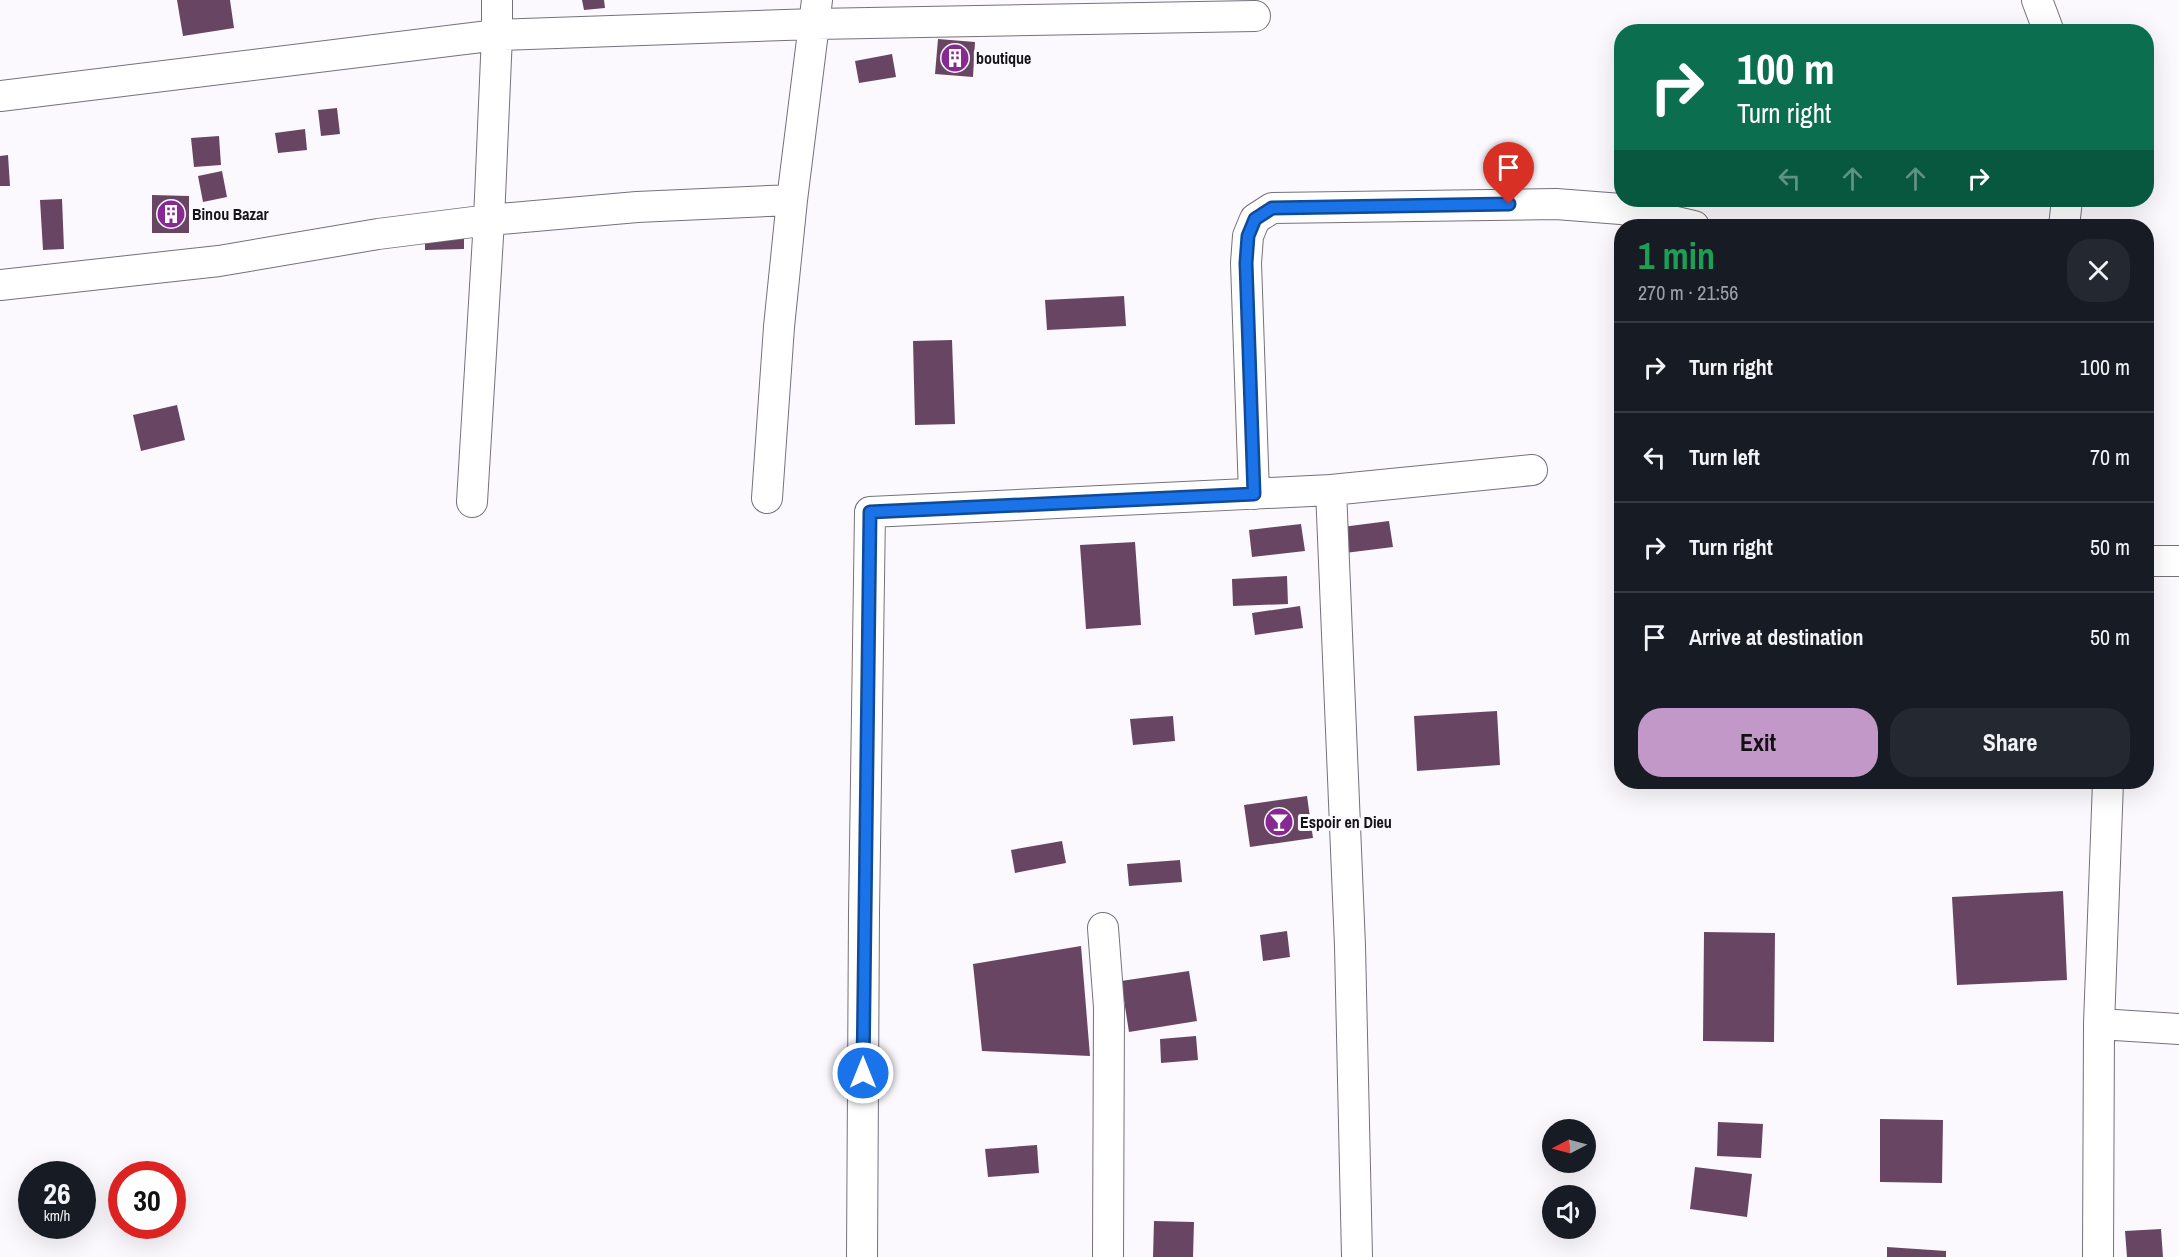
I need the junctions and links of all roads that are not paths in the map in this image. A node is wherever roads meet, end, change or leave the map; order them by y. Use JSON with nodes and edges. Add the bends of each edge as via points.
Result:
{"nodes":[{"id":1,"x":497,"y":0,"type":"edge"},
{"id":2,"x":2037,"y":0,"type":"edge"},
{"id":3,"x":816,"y":12,"type":"edge"},
{"id":4,"x":1255,"y":16,"type":"dead end"},
{"id":5,"x":2046,"y":24,"type":"edge"},
{"id":6,"x":497,"y":35,"type":"junction"},
{"id":7,"x":0,"y":96,"type":"edge"},
{"id":8,"x":792,"y":200,"type":"junction"},
{"id":9,"x":1664,"y":219,"type":"edge"},
{"id":10,"x":489,"y":220,"type":"junction"},
{"id":11,"x":0,"y":285,"type":"edge"},
{"id":12,"x":1532,"y":470,"type":"dead end"},
{"id":13,"x":1331,"y":490,"type":"junction"},
{"id":14,"x":1254,"y":494,"type":"junction"},
{"id":15,"x":768,"y":498,"type":"dead end"},
{"id":16,"x":472,"y":502,"type":"dead end"},
{"id":17,"x":2154,"y":561,"type":"edge"},
{"id":18,"x":2179,"y":561,"type":"edge"},
{"id":19,"x":2108,"y":789,"type":"edge"},
{"id":20,"x":1103,"y":927,"type":"dead end"},
{"id":21,"x":2099,"y":1024,"type":"junction"},
{"id":22,"x":2179,"y":1028,"type":"edge"},
{"id":23,"x":862,"y":1257,"type":"edge"},
{"id":24,"x":1108,"y":1257,"type":"edge"},
{"id":25,"x":1357,"y":1257,"type":"edge"},
{"id":26,"x":2098,"y":1257,"type":"edge"}],
"edges":[{"from":1,"to":6,"type":"street"},
{"from":2,"to":5,"type":"street"},
{"from":3,"to":4,"type":"street"},
{"from":3,"to":6,"type":"street"},
{"from":3,"to":8,"type":"street"},
{"from":6,"to":7,"type":"street"},
{"from":6,"to":10,"type":"street"},
{"from":8,"to":10,"type":"street","via":[[637,207]]},
{"from":8,"to":15,"type":"street"},
{"from":9,"to":14,"type":"street","via":[[1621,209],[1556,204],[1272,208],[1255,219],[1248,236],[1246,263]]},
{"from":10,"to":11,"type":"street","via":[[219,261]]},
{"from":10,"to":16,"type":"street"},
{"from":12,"to":13,"type":"street"},
{"from":13,"to":14,"type":"street"},
{"from":13,"to":25,"type":"street","via":[[1350,946]]},
{"from":14,"to":23,"type":"street","via":[[870,512]]},
{"from":17,"to":18,"type":"street"},
{"from":19,"to":21,"type":"street"},
{"from":20,"to":24,"type":"street","via":[[1109,1007]]},
{"from":21,"to":22,"type":"street"},
{"from":21,"to":26,"type":"street"}]}
